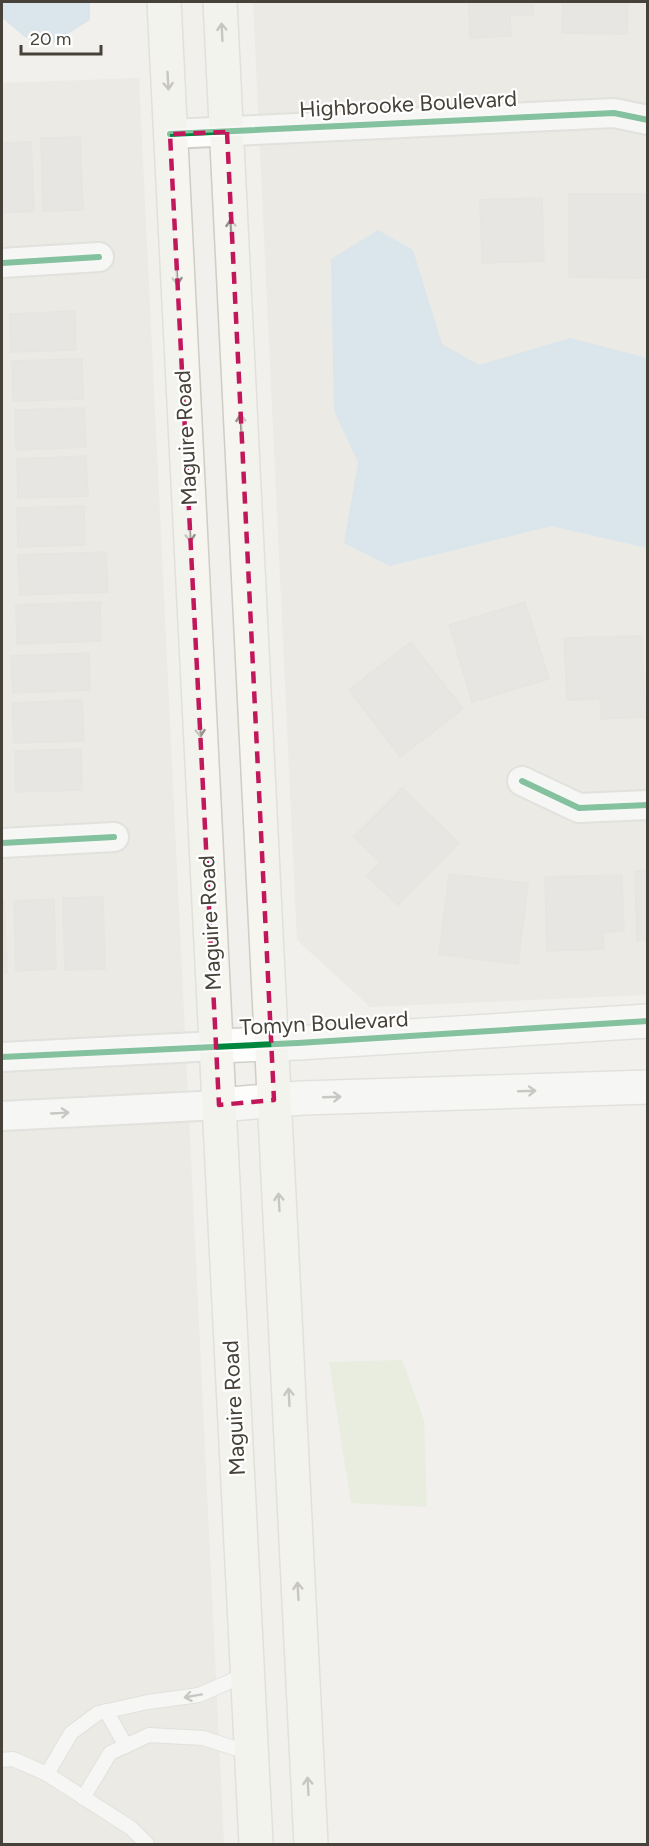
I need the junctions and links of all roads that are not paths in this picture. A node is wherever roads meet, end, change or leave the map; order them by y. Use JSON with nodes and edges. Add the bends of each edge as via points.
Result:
{"nodes":[{"id":1,"x":164,"y":2,"type":"edge"},
{"id":2,"x":220,"y":2,"type":"edge"},
{"id":3,"x":648,"y":120,"type":"edge"},
{"id":4,"x":226,"y":132,"type":"junction"},
{"id":5,"x":170,"y":134,"type":"junction"},
{"id":6,"x":99,"y":257,"type":"dead end"},
{"id":7,"x":2,"y":263,"type":"edge"},
{"id":8,"x":522,"y":781,"type":"dead end"},
{"id":9,"x":648,"y":806,"type":"edge"},
{"id":10,"x":114,"y":837,"type":"dead end"},
{"id":11,"x":2,"y":843,"type":"edge"},
{"id":12,"x":648,"y":1021,"type":"edge"},
{"id":13,"x":271,"y":1044,"type":"junction"},
{"id":14,"x":216,"y":1046,"type":"junction"},
{"id":15,"x":2,"y":1056,"type":"edge"},
{"id":16,"x":648,"y":1087,"type":"edge"},
{"id":17,"x":274,"y":1100,"type":"junction"},
{"id":18,"x":219,"y":1105,"type":"junction"},
{"id":19,"x":2,"y":1116,"type":"edge"},
{"id":20,"x":247,"y":1674,"type":"junction"},
{"id":21,"x":106,"y":1711,"type":"junction"},
{"id":22,"x":126,"y":1746,"type":"junction"},
{"id":23,"x":251,"y":1754,"type":"junction"},
{"id":24,"x":2,"y":1760,"type":"edge"},
{"id":25,"x":46,"y":1774,"type":"junction"},
{"id":26,"x":83,"y":1798,"type":"junction"},
{"id":27,"x":147,"y":1845,"type":"edge"},
{"id":28,"x":256,"y":1845,"type":"edge"},
{"id":29,"x":311,"y":1845,"type":"edge"}],
"edges":[{"from":1,"to":5,"type":"main road","name":"Maguire Road","one_way":true},
{"from":4,"to":2,"type":"main road","one_way":true},
{"from":3,"to":4,"type":"street","name":"Highbrooke Boulevard","via":[[614,113]]},
{"from":4,"to":5,"type":"street","name":"Highbrooke Boulevard"},
{"from":13,"to":4,"type":"main road","one_way":true},
{"from":5,"to":14,"type":"main road","name":"Maguire Road","one_way":true},
{"from":6,"to":7,"type":"street"},
{"from":8,"to":9,"type":"street","via":[[579,808]]},
{"from":10,"to":11,"type":"street"},
{"from":12,"to":13,"type":"street","name":"Tomyn Boulevard"},
{"from":13,"to":14,"type":"street","name":"Tomyn Boulevard"},
{"from":13,"to":17,"type":"main road"},
{"from":14,"to":15,"type":"street","name":"Tomyn Boulevard"},
{"from":14,"to":18,"type":"main road","name":"Maguire Road"},
{"from":17,"to":16,"type":"street","one_way":true},
{"from":17,"to":18,"type":"street"},
{"from":29,"to":17,"type":"main road","one_way":true},
{"from":19,"to":18,"type":"street","one_way":true},
{"from":18,"to":20,"type":"main road","name":"Maguire Road"},
{"from":20,"to":21,"type":"lane","one_way":true,"via":[[199,1695]]},
{"from":20,"to":23,"type":"main road","name":"Maguire Road"},
{"from":21,"to":22,"type":"lane"},
{"from":21,"to":25,"type":"lane","via":[[71,1734]]},
{"from":22,"to":23,"type":"lane","via":[[149,1735],[203,1738]]},
{"from":22,"to":26,"type":"lane","via":[[110,1753]]},
{"from":23,"to":28,"type":"main road","name":"Maguire Road"},
{"from":24,"to":25,"type":"lane","via":[[13,1760]]},
{"from":25,"to":26,"type":"lane"},
{"from":26,"to":27,"type":"lane","via":[[131,1828]]}]}
